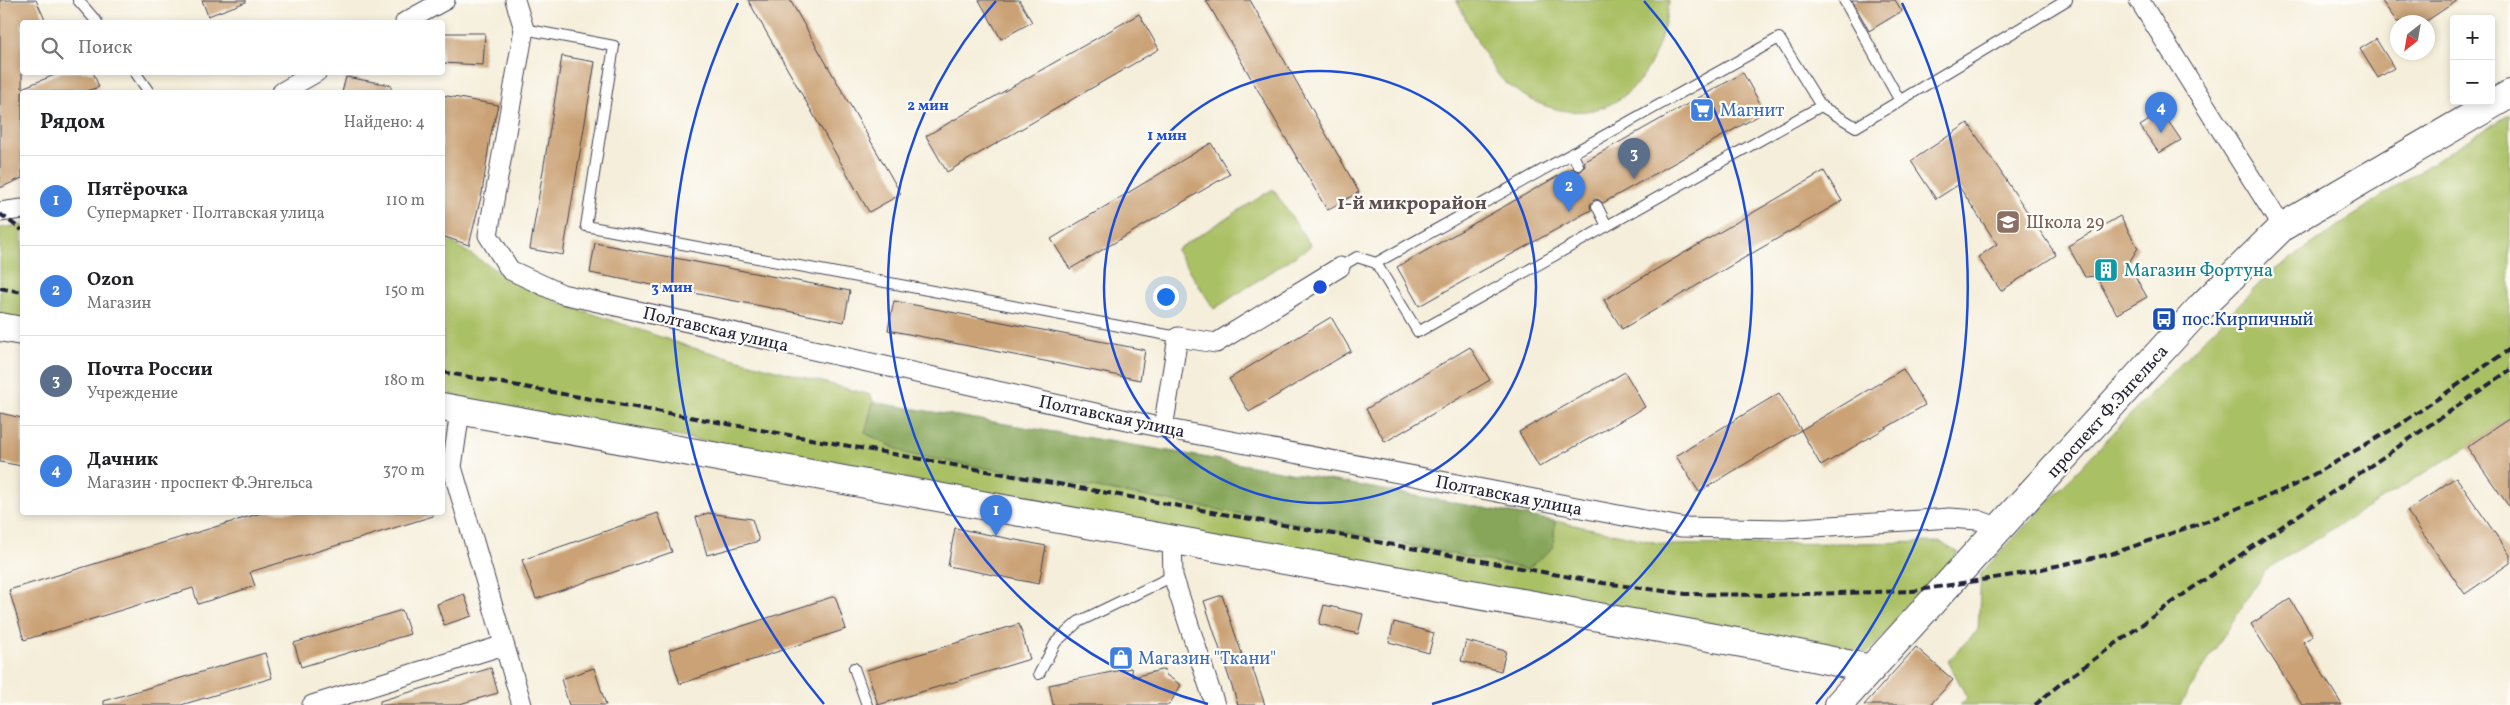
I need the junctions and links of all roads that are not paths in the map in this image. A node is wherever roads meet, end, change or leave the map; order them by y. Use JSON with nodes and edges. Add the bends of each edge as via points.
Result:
{"nodes":[{"id":1,"x":78,"y":0,"type":"edge"},
{"id":2,"x":445,"y":0,"type":"edge"},
{"id":3,"x":515,"y":0,"type":"edge"},
{"id":4,"x":1844,"y":0,"type":"edge"},
{"id":5,"x":2067,"y":0,"type":"edge"},
{"id":6,"x":2139,"y":0,"type":"edge"},
{"id":7,"x":96,"y":20,"type":"edge"},
{"id":8,"x":409,"y":20,"type":"edge"},
{"id":9,"x":524,"y":29,"type":"junction"},
{"id":10,"x":137,"y":75,"type":"edge"},
{"id":11,"x":312,"y":75,"type":"edge"},
{"id":12,"x":148,"y":90,"type":"edge"},
{"id":13,"x":286,"y":90,"type":"edge"},
{"id":14,"x":2510,"y":94,"type":"edge"},
{"id":15,"x":1900,"y":101,"type":"junction"},
{"id":16,"x":1822,"y":106,"type":"junction"},
{"id":17,"x":1572,"y":153,"type":"junction"},
{"id":18,"x":1578,"y":165,"type":"dead end"},
{"id":19,"x":1597,"y":206,"type":"dead end"},
{"id":20,"x":20,"y":208,"type":"edge"},
{"id":21,"x":0,"y":212,"type":"edge"},
{"id":22,"x":1607,"y":226,"type":"junction"},
{"id":23,"x":2282,"y":227,"type":"junction"},
{"id":24,"x":1376,"y":263,"type":"junction"},
{"id":25,"x":1340,"y":267,"type":"joint"},
{"id":26,"x":0,"y":327,"type":"edge"},
{"id":27,"x":20,"y":332,"type":"edge"},
{"id":28,"x":1178,"y":337,"type":"junction"},
{"id":29,"x":452,"y":409,"type":"edge"},
{"id":30,"x":1162,"y":428,"type":"junction"},
{"id":31,"x":2000,"y":528,"type":"junction"},
{"id":32,"x":1172,"y":540,"type":"junction"},
{"id":33,"x":1173,"y":576,"type":"junction"},
{"id":34,"x":504,"y":645,"type":"junction"},
{"id":35,"x":854,"y":668,"type":"dead end"},
{"id":36,"x":1871,"y":669,"type":"junction"},
{"id":37,"x":1039,"y":674,"type":"dead end"},
{"id":38,"x":312,"y":705,"type":"edge"},
{"id":39,"x":522,"y":705,"type":"edge"},
{"id":40,"x":867,"y":705,"type":"edge"},
{"id":41,"x":1215,"y":705,"type":"edge"},
{"id":42,"x":1838,"y":705,"type":"edge"}],
"edges":[{"from":1,"to":7,"type":"lane"},
{"from":2,"to":8,"type":"street"},
{"from":3,"to":9,"type":"street","name":"Полтавская улица"},
{"from":4,"to":15,"type":"lane"},
{"from":5,"to":15,"type":"lane"},
{"from":6,"to":23,"type":"street"},
{"from":9,"to":28,"type":"lane","via":[[614,46],[586,226]]},
{"from":9,"to":30,"type":"street","name":"Полтавская улица","via":[[488,235],[510,270],[562,294]]},
{"from":10,"to":12,"type":"lane"},
{"from":11,"to":13,"type":"street"},
{"from":14,"to":23,"type":"street","name":"проспект Ф.Энгельса"},
{"from":15,"to":16,"type":"lane","via":[[1856,127]]},
{"from":16,"to":17,"type":"lane","via":[[1779,38]]},
{"from":16,"to":22,"type":"lane"},
{"from":17,"to":18,"type":"lane"},
{"from":17,"to":24,"type":"lane"},
{"from":19,"to":22,"type":"lane"},
{"from":20,"to":21,"type":"street"},
{"from":22,"to":24,"type":"lane","via":[[1418,332]]},
{"from":23,"to":31,"type":"street","name":"проспект Ф.Энгельса","via":[[2201,307]]},
{"from":24,"to":25,"type":"lane","via":[[1357,257]]},
{"from":25,"to":28,"type":"street","via":[[1216,343]]},
{"from":26,"to":27,"type":"street"},
{"from":28,"to":30,"type":"street"},
{"from":29,"to":32,"type":"street"},
{"from":29,"to":34,"type":"street","via":[[452,467]]},
{"from":30,"to":31,"type":"street","name":"Полтавская улица","via":[[1681,527],[1785,529],[1950,518],[1978,520]]},
{"from":31,"to":36,"type":"street","name":"проспект Ф.Энгельса"},
{"from":32,"to":33,"type":"street"},
{"from":32,"to":36,"type":"street"},
{"from":33,"to":37,"type":"lane","via":[[1078,622],[1056,642]]},
{"from":33,"to":41,"type":"street"},
{"from":34,"to":38,"type":"street"},
{"from":34,"to":39,"type":"street"},
{"from":35,"to":40,"type":"lane"},
{"from":36,"to":42,"type":"street","name":"проспект Ф.Энгельса"}]}
